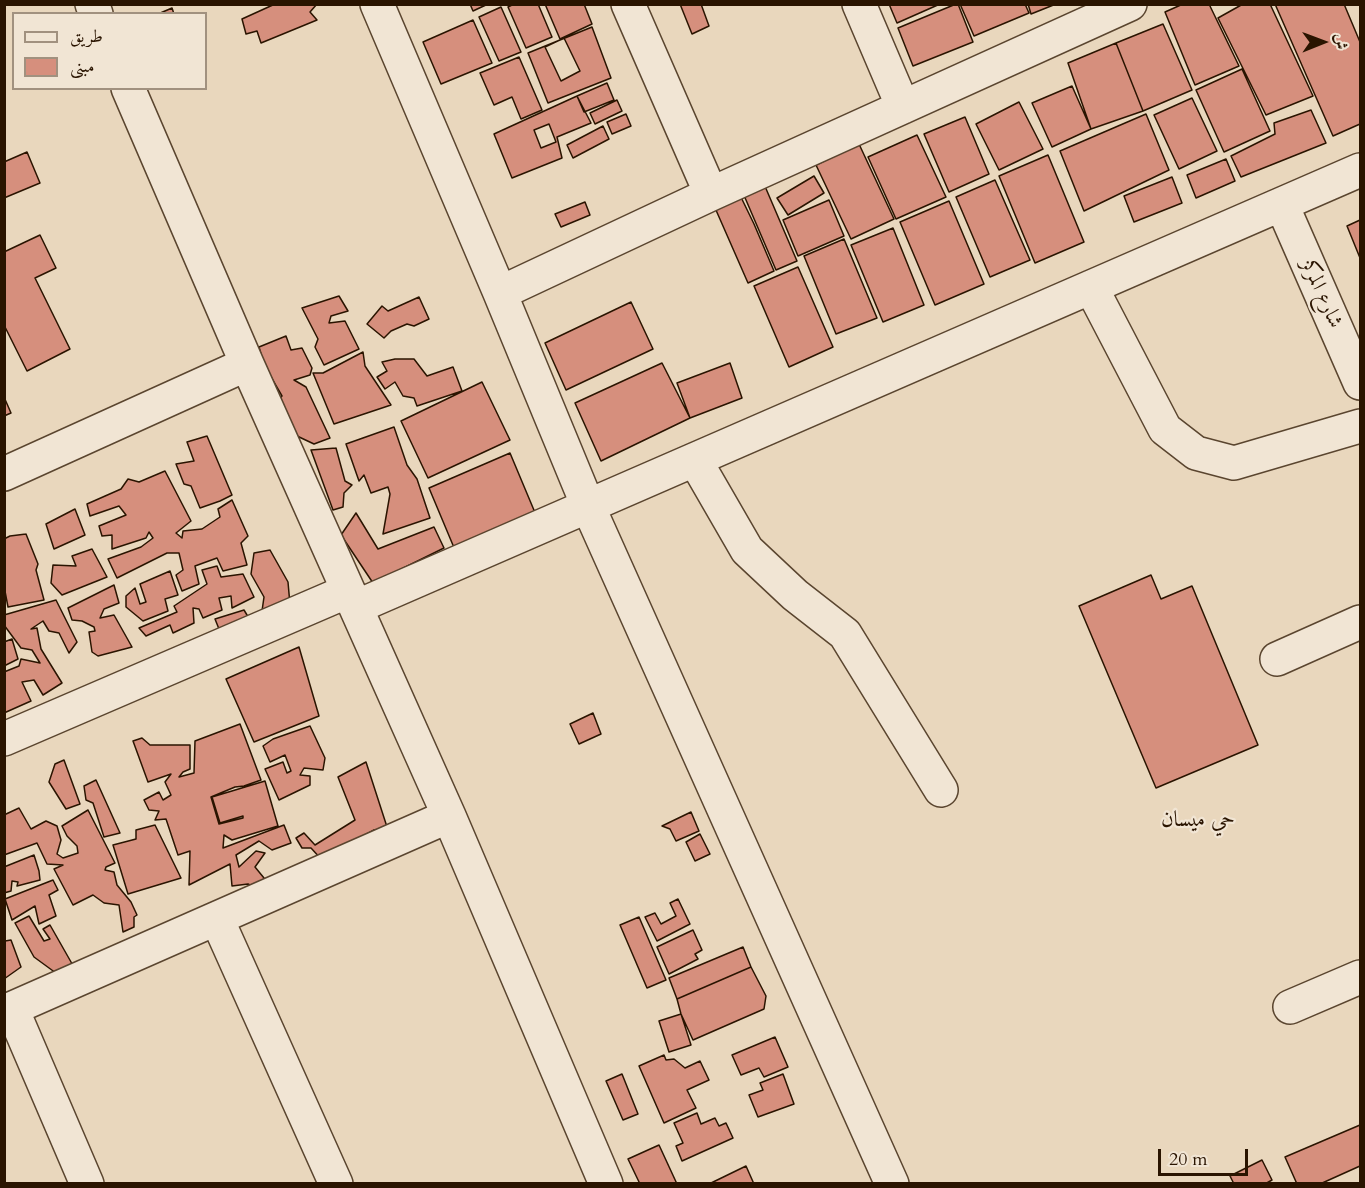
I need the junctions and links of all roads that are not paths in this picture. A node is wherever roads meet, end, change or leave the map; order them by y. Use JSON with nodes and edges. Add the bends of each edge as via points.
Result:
{"nodes":[{"id":1,"x":377,"y":4,"type":"edge"},
{"id":2,"x":628,"y":4,"type":"edge"},
{"id":3,"x":859,"y":4,"type":"edge"},
{"id":4,"x":1116,"y":8,"type":"edge"},
{"id":5,"x":129,"y":90,"type":"edge"},
{"id":6,"x":903,"y":107,"type":"junction"},
{"id":7,"x":1360,"y":170,"type":"edge"},
{"id":8,"x":711,"y":194,"type":"junction"},
{"id":9,"x":1282,"y":205,"type":"junction"},
{"id":10,"x":1091,"y":287,"type":"junction"},
{"id":11,"x":500,"y":293,"type":"junction"},
{"id":12,"x":247,"y":364,"type":"junction"},
{"id":13,"x":1360,"y":383,"type":"edge"},
{"id":14,"x":1360,"y":426,"type":"edge"},
{"id":15,"x":695,"y":460,"type":"junction"},
{"id":16,"x":4,"y":474,"type":"edge"},
{"id":17,"x":588,"y":506,"type":"junction"},
{"id":18,"x":352,"y":599,"type":"junction"},
{"id":19,"x":1360,"y":622,"type":"edge"},
{"id":20,"x":1277,"y":659,"type":"dead end"},
{"id":21,"x":4,"y":739,"type":"edge"},
{"id":22,"x":941,"y":790,"type":"dead end"},
{"id":23,"x":449,"y":816,"type":"junction"},
{"id":24,"x":217,"y":918,"type":"junction"},
{"id":25,"x":1360,"y":977,"type":"edge"},
{"id":26,"x":1290,"y":1007,"type":"dead end"},
{"id":27,"x":8,"y":1011,"type":"edge"},
{"id":28,"x":87,"y":1184,"type":"edge"},
{"id":29,"x":336,"y":1184,"type":"edge"},
{"id":30,"x":606,"y":1184,"type":"edge"},
{"id":31,"x":892,"y":1184,"type":"edge"}],
"edges":[{"from":1,"to":11,"type":"street"},
{"from":2,"to":8,"type":"street"},
{"from":3,"to":6,"type":"street"},
{"from":4,"to":6,"type":"street"},
{"from":5,"to":12,"type":"street"},
{"from":6,"to":8,"type":"street"},
{"from":7,"to":9,"type":"street"},
{"from":8,"to":11,"type":"street"},
{"from":9,"to":10,"type":"street"},
{"from":9,"to":13,"type":"street","name":"شارع المركز"},
{"from":10,"to":14,"type":"street","via":[[1165,429],[1196,453],[1234,463]]},
{"from":10,"to":15,"type":"street"},
{"from":11,"to":17,"type":"street"},
{"from":12,"to":16,"type":"street"},
{"from":12,"to":18,"type":"street"},
{"from":15,"to":17,"type":"street"},
{"from":15,"to":22,"type":"street","via":[[747,550],[845,634]]},
{"from":17,"to":18,"type":"street"},
{"from":17,"to":31,"type":"street"},
{"from":18,"to":21,"type":"street"},
{"from":18,"to":23,"type":"street"},
{"from":19,"to":20,"type":"street"},
{"from":23,"to":24,"type":"street"},
{"from":23,"to":30,"type":"street"},
{"from":24,"to":27,"type":"street"},
{"from":24,"to":29,"type":"street"},
{"from":25,"to":26,"type":"street"},
{"from":27,"to":28,"type":"street"}]}
